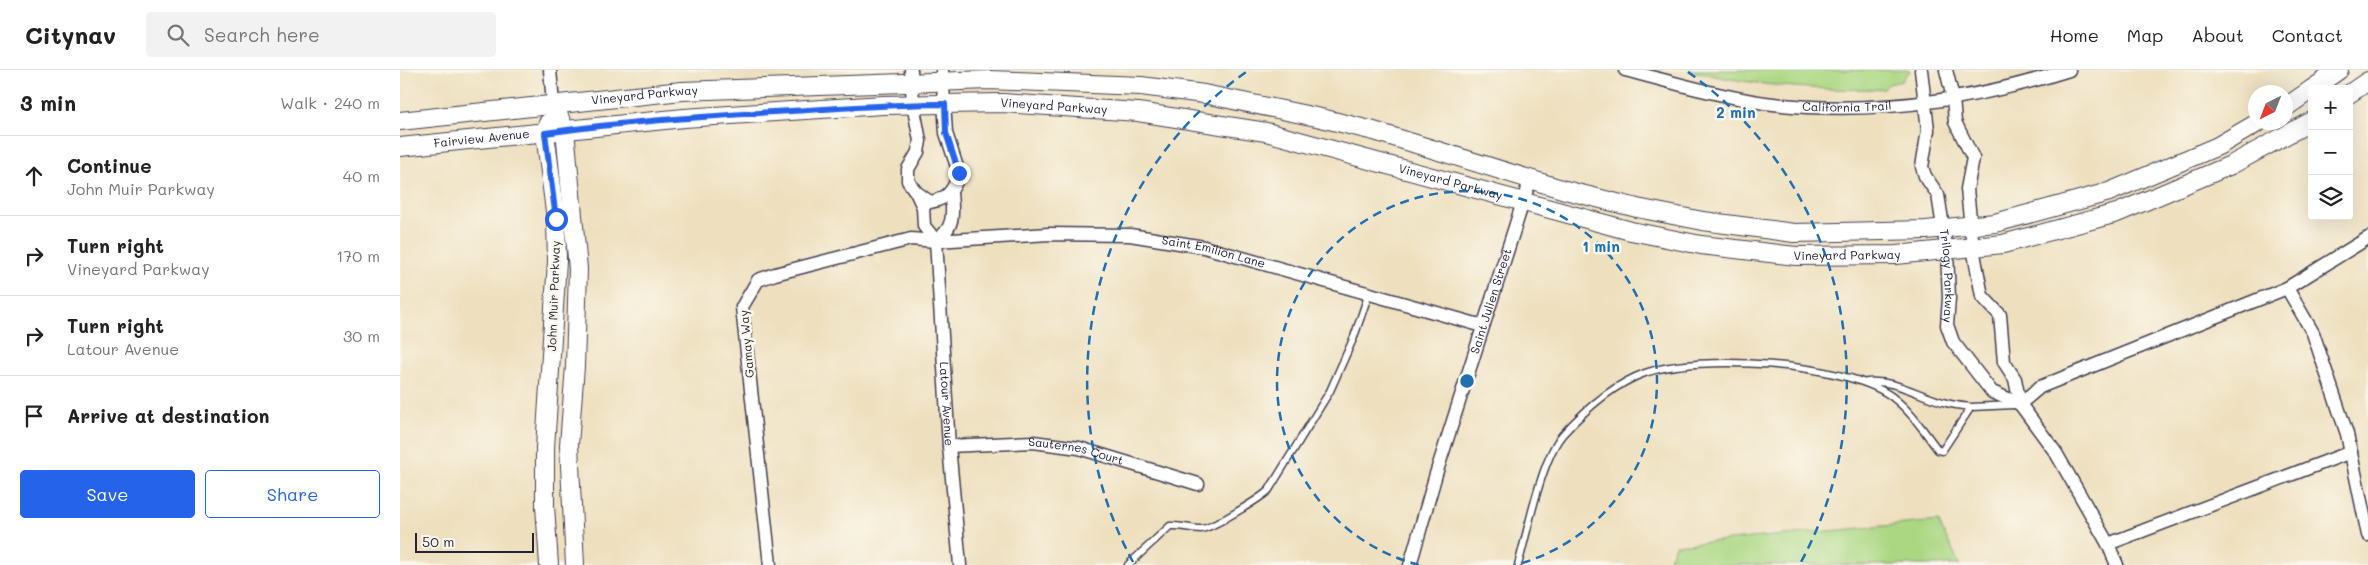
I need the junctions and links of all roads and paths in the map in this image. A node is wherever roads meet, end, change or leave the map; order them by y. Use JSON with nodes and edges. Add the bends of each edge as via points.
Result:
{"nodes":[{"id":1,"x":550,"y":70,"type":"edge"},
{"id":2,"x":1625,"y":70,"type":"edge"},
{"id":3,"x":1921,"y":70,"type":"edge"},
{"id":4,"x":1946,"y":70,"type":"edge"},
{"id":5,"x":2069,"y":70,"type":"edge"},
{"id":6,"x":2339,"y":70,"type":"edge"},
{"id":7,"x":911,"y":76,"type":"edge"},
{"id":8,"x":943,"y":76,"type":"edge"},
{"id":9,"x":2368,"y":81,"type":"edge"},
{"id":10,"x":2318,"y":85,"type":"edge"},
{"id":11,"x":2353,"y":91,"type":"edge"},
{"id":12,"x":2308,"y":92,"type":"edge"},
{"id":13,"x":1953,"y":98,"type":"junction"},
{"id":14,"x":1925,"y":102,"type":"junction"},
{"id":15,"x":2293,"y":102,"type":"edge"},
{"id":16,"x":553,"y":103,"type":"junction"},
{"id":17,"x":913,"y":104,"type":"junction"},
{"id":18,"x":945,"y":104,"type":"junction"},
{"id":19,"x":400,"y":121,"type":"edge"},
{"id":20,"x":2308,"y":123,"type":"edge"},
{"id":21,"x":2248,"y":128,"type":"edge"},
{"id":22,"x":565,"y":130,"type":"junction"},
{"id":23,"x":545,"y":133,"type":"junction"},
{"id":24,"x":400,"y":146,"type":"edge"},
{"id":25,"x":1530,"y":180,"type":"junction"},
{"id":26,"x":916,"y":192,"type":"junction"},
{"id":27,"x":952,"y":192,"type":"junction"},
{"id":28,"x":1523,"y":202,"type":"junction"},
{"id":29,"x":1970,"y":225,"type":"junction"},
{"id":30,"x":1944,"y":228,"type":"junction"},
{"id":31,"x":2368,"y":238,"type":"edge"},
{"id":32,"x":936,"y":241,"type":"junction"},
{"id":33,"x":1973,"y":248,"type":"junction"},
{"id":34,"x":1948,"y":252,"type":"junction"},
{"id":35,"x":2287,"y":288,"type":"junction"},
{"id":36,"x":1369,"y":293,"type":"junction"},
{"id":37,"x":1483,"y":326,"type":"junction"},
{"id":38,"x":1866,"y":382,"type":"junction"},
{"id":39,"x":2020,"y":404,"type":"junction"},
{"id":40,"x":1971,"y":407,"type":"junction"},
{"id":41,"x":949,"y":446,"type":"junction"},
{"id":42,"x":2351,"y":452,"type":"junction"},
{"id":43,"x":1198,"y":484,"type":"dead end"},
{"id":44,"x":2368,"y":535,"type":"edge"},
{"id":45,"x":2108,"y":544,"type":"junction"},
{"id":46,"x":549,"y":565,"type":"edge"},
{"id":47,"x":574,"y":565,"type":"edge"},
{"id":48,"x":770,"y":565,"type":"edge"},
{"id":49,"x":960,"y":565,"type":"edge"},
{"id":50,"x":1128,"y":565,"type":"edge"},
{"id":51,"x":1410,"y":565,"type":"edge"},
{"id":52,"x":1518,"y":565,"type":"edge"},
{"id":53,"x":2117,"y":565,"type":"edge"}],
"edges":[{"from":1,"to":16,"type":"street"},
{"from":2,"to":14,"type":"street","name":"California Trail","via":[[1706,92],[1766,103],[1857,107]]},
{"from":3,"to":14,"type":"street","name":"Trilogy Parkway"},
{"from":4,"to":13,"type":"street"},
{"from":5,"to":13,"type":"street","name":"California Trail"},
{"from":6,"to":10,"type":"street"},
{"from":7,"to":8,"type":"street","name":"Vineyard Parkway"},
{"from":7,"to":16,"type":"street","name":"Vineyard Parkway"},
{"from":7,"to":17,"type":"street","name":"Latour Avenue"},
{"from":8,"to":18,"type":"street"},
{"from":8,"to":25,"type":"street","name":"Vineyard Parkway","via":[[1141,86],[1272,106],[1374,131]]},
{"from":9,"to":11,"type":"street"},
{"from":12,"to":15,"type":"street"},
{"from":13,"to":14,"type":"street","name":"California Trail"},
{"from":13,"to":29,"type":"street","via":[[1955,122],[1973,158],[1967,189]]},
{"from":14,"to":30,"type":"street","name":"Trilogy Parkway","via":[[1928,130],[1922,167],[1938,196]]},
{"from":16,"to":19,"type":"street"},
{"from":16,"to":22,"type":"street","name":"John Muir Parkway"},
{"from":16,"to":23,"type":"street","name":"John Muir Parkway"},
{"from":17,"to":18,"type":"street","name":"Vineyard Parkway"},
{"from":17,"to":22,"type":"street","name":"Vineyard Parkway","via":[[684,118]]},
{"from":17,"to":26,"type":"street","name":"Latour Avenue","via":[[920,141],[908,181]]},
{"from":18,"to":27,"type":"street","via":[[946,133],[959,173]]},
{"from":18,"to":28,"type":"street","name":"Vineyard Parkway","via":[[1012,104],[1138,112],[1210,122],[1266,132]]},
{"from":20,"to":33,"type":"street","name":"Vineyard Parkway","via":[[2231,165],[2117,213],[2003,244]]},
{"from":21,"to":29,"type":"street","name":"Vineyard Parkway","via":[[2218,146],[2109,192],[1995,223]]},
{"from":22,"to":23,"type":"street","name":"Fairview Avenue"},
{"from":22,"to":47,"type":"street","name":"John Muir Parkway","via":[[578,270],[576,366],[569,445]]},
{"from":23,"to":24,"type":"street","name":"Fairview Avenue"},
{"from":23,"to":46,"type":"street","name":"John Muir Parkway","via":[[556,219],[557,261],[545,448]]},
{"from":25,"to":28,"type":"street","name":"Saint Julien Street"},
{"from":25,"to":30,"type":"street","name":"Vineyard Parkway","via":[[1637,208],[1794,233]]},
{"from":26,"to":27,"type":"street","via":[[930,202]]},
{"from":26,"to":32,"type":"street","name":"Latour Avenue","via":[[923,207],[924,226]]},
{"from":27,"to":32,"type":"street","via":[[950,227],[947,234]]},
{"from":28,"to":34,"type":"street","name":"Vineyard Parkway","via":[[1631,231],[1701,245],[1796,256]]},
{"from":28,"to":37,"type":"street","name":"Saint Julien Street"},
{"from":29,"to":30,"type":"street","name":"Vineyard Parkway"},
{"from":29,"to":33,"type":"street"},
{"from":30,"to":34,"type":"street","name":"Trilogy Parkway"},
{"from":31,"to":35,"type":"street"},
{"from":32,"to":36,"type":"street","name":"Saint Emilion Lane","via":[[1050,234],[1130,235],[1204,247]]},
{"from":32,"to":41,"type":"street","name":"Latour Avenue"},
{"from":32,"to":48,"type":"street","name":"Gamay Way","via":[[911,239],[775,274],[758,280],[747,296],[742,307]]},
{"from":33,"to":34,"type":"street","name":"Vineyard Parkway"},
{"from":33,"to":39,"type":"street","via":[[1982,296],[2000,315],[2004,362],[2015,379]]},
{"from":34,"to":39,"type":"street","name":"Trilogy Parkway","via":[[1947,325],[1953,342],[1992,392]]},
{"from":35,"to":39,"type":"street","via":[[2040,387]]},
{"from":35,"to":42,"type":"street","via":[[2313,334]]},
{"from":36,"to":37,"type":"street","name":"Saint Emilion Lane"},
{"from":36,"to":50,"type":"lane","via":[[1330,391],[1269,490],[1260,499],[1202,529],[1170,526]]},
{"from":37,"to":51,"type":"street","name":"Saint Julien Street"},
{"from":38,"to":40,"type":"lane","via":[[1880,381],[1943,402]]},
{"from":38,"to":40,"type":"lane","via":[[1891,396],[1942,451]]},
{"from":38,"to":52,"type":"lane","via":[[1820,371],[1758,363],[1680,366],[1645,373],[1622,385],[1589,408],[1562,435],[1548,459]]},
{"from":39,"to":40,"type":"lane"},
{"from":39,"to":45,"type":"street","via":[[2056,453]]},
{"from":41,"to":43,"type":"street","name":"Sauternes Court","via":[[1033,442],[1079,448]]},
{"from":41,"to":49,"type":"street","name":"Latour Avenue"},
{"from":42,"to":44,"type":"street"},
{"from":42,"to":45,"type":"street"},
{"from":45,"to":53,"type":"street"}]}
